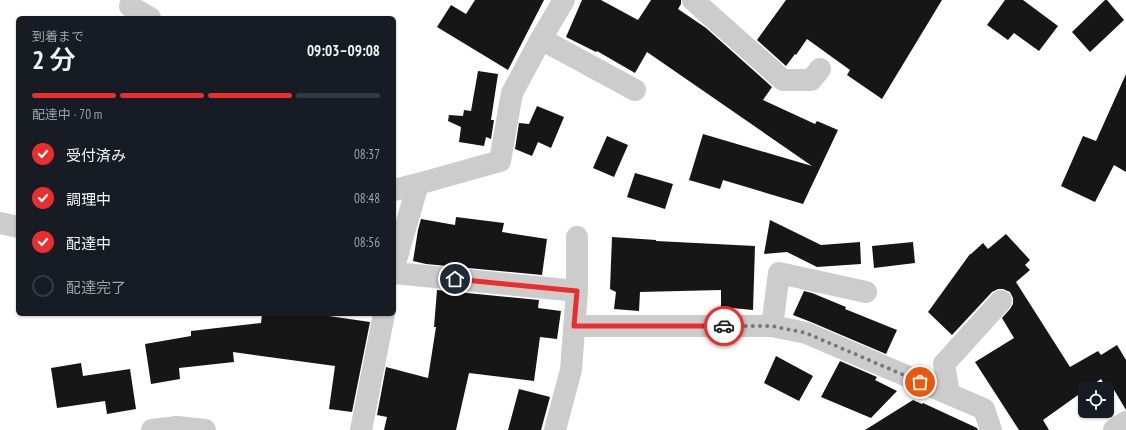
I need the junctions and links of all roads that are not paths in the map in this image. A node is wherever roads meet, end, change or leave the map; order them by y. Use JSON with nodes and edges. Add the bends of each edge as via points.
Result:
{"nodes":[{"id":1,"x":564,"y":0,"type":"edge"},
{"id":2,"x":693,"y":0,"type":"edge"},
{"id":3,"x":129,"y":8,"type":"edge"},
{"id":4,"x":146,"y":16,"type":"edge"},
{"id":5,"x":541,"y":39,"type":"junction"},
{"id":6,"x":820,"y":70,"type":"dead end"},
{"id":7,"x":635,"y":90,"type":"dead end"},
{"id":8,"x":418,"y":184,"type":"junction"},
{"id":9,"x":396,"y":190,"type":"edge"},
{"id":10,"x":0,"y":223,"type":"edge"},
{"id":11,"x":16,"y":227,"type":"edge"},
{"id":12,"x":577,"y":237,"type":"dead end"},
{"id":13,"x":396,"y":260,"type":"edge"},
{"id":14,"x":396,"y":273,"type":"edge"},
{"id":15,"x":577,"y":291,"type":"junction"},
{"id":16,"x":866,"y":292,"type":"dead end"},
{"id":17,"x":1001,"y":301,"type":"dead end"},
{"id":18,"x":384,"y":316,"type":"edge"},
{"id":19,"x":574,"y":326,"type":"junction"},
{"id":20,"x":772,"y":326,"type":"junction"},
{"id":21,"x":949,"y":394,"type":"junction"},
{"id":22,"x":1126,"y":422,"type":"edge"},
{"id":23,"x":152,"y":430,"type":"edge"},
{"id":24,"x":205,"y":430,"type":"edge"},
{"id":25,"x":361,"y":430,"type":"edge"},
{"id":26,"x":555,"y":430,"type":"edge"},
{"id":27,"x":991,"y":430,"type":"edge"},
{"id":28,"x":1114,"y":430,"type":"edge"}],
"edges":[{"from":1,"to":5,"type":"street"},
{"from":2,"to":6,"type":"street","via":[[783,80],[812,80]]},
{"from":3,"to":4,"type":"street"},
{"from":5,"to":7,"type":"street"},
{"from":5,"to":8,"type":"street","via":[[512,93],[500,161]]},
{"from":8,"to":9,"type":"street"},
{"from":8,"to":13,"type":"street"},
{"from":10,"to":11,"type":"street"},
{"from":12,"to":15,"type":"street"},
{"from":14,"to":15,"type":"street"},
{"from":15,"to":19,"type":"street"},
{"from":16,"to":20,"type":"street","via":[[779,273]]},
{"from":17,"to":21,"type":"street","via":[[944,364]]},
{"from":18,"to":25,"type":"street"},
{"from":19,"to":20,"type":"street"},
{"from":19,"to":26,"type":"street","via":[[570,370]]},
{"from":20,"to":21,"type":"street","via":[[806,333]]},
{"from":21,"to":27,"type":"street","via":[[984,409]]},
{"from":22,"to":28,"type":"street"},
{"from":23,"to":24,"type":"street","via":[[177,427]]}]}
